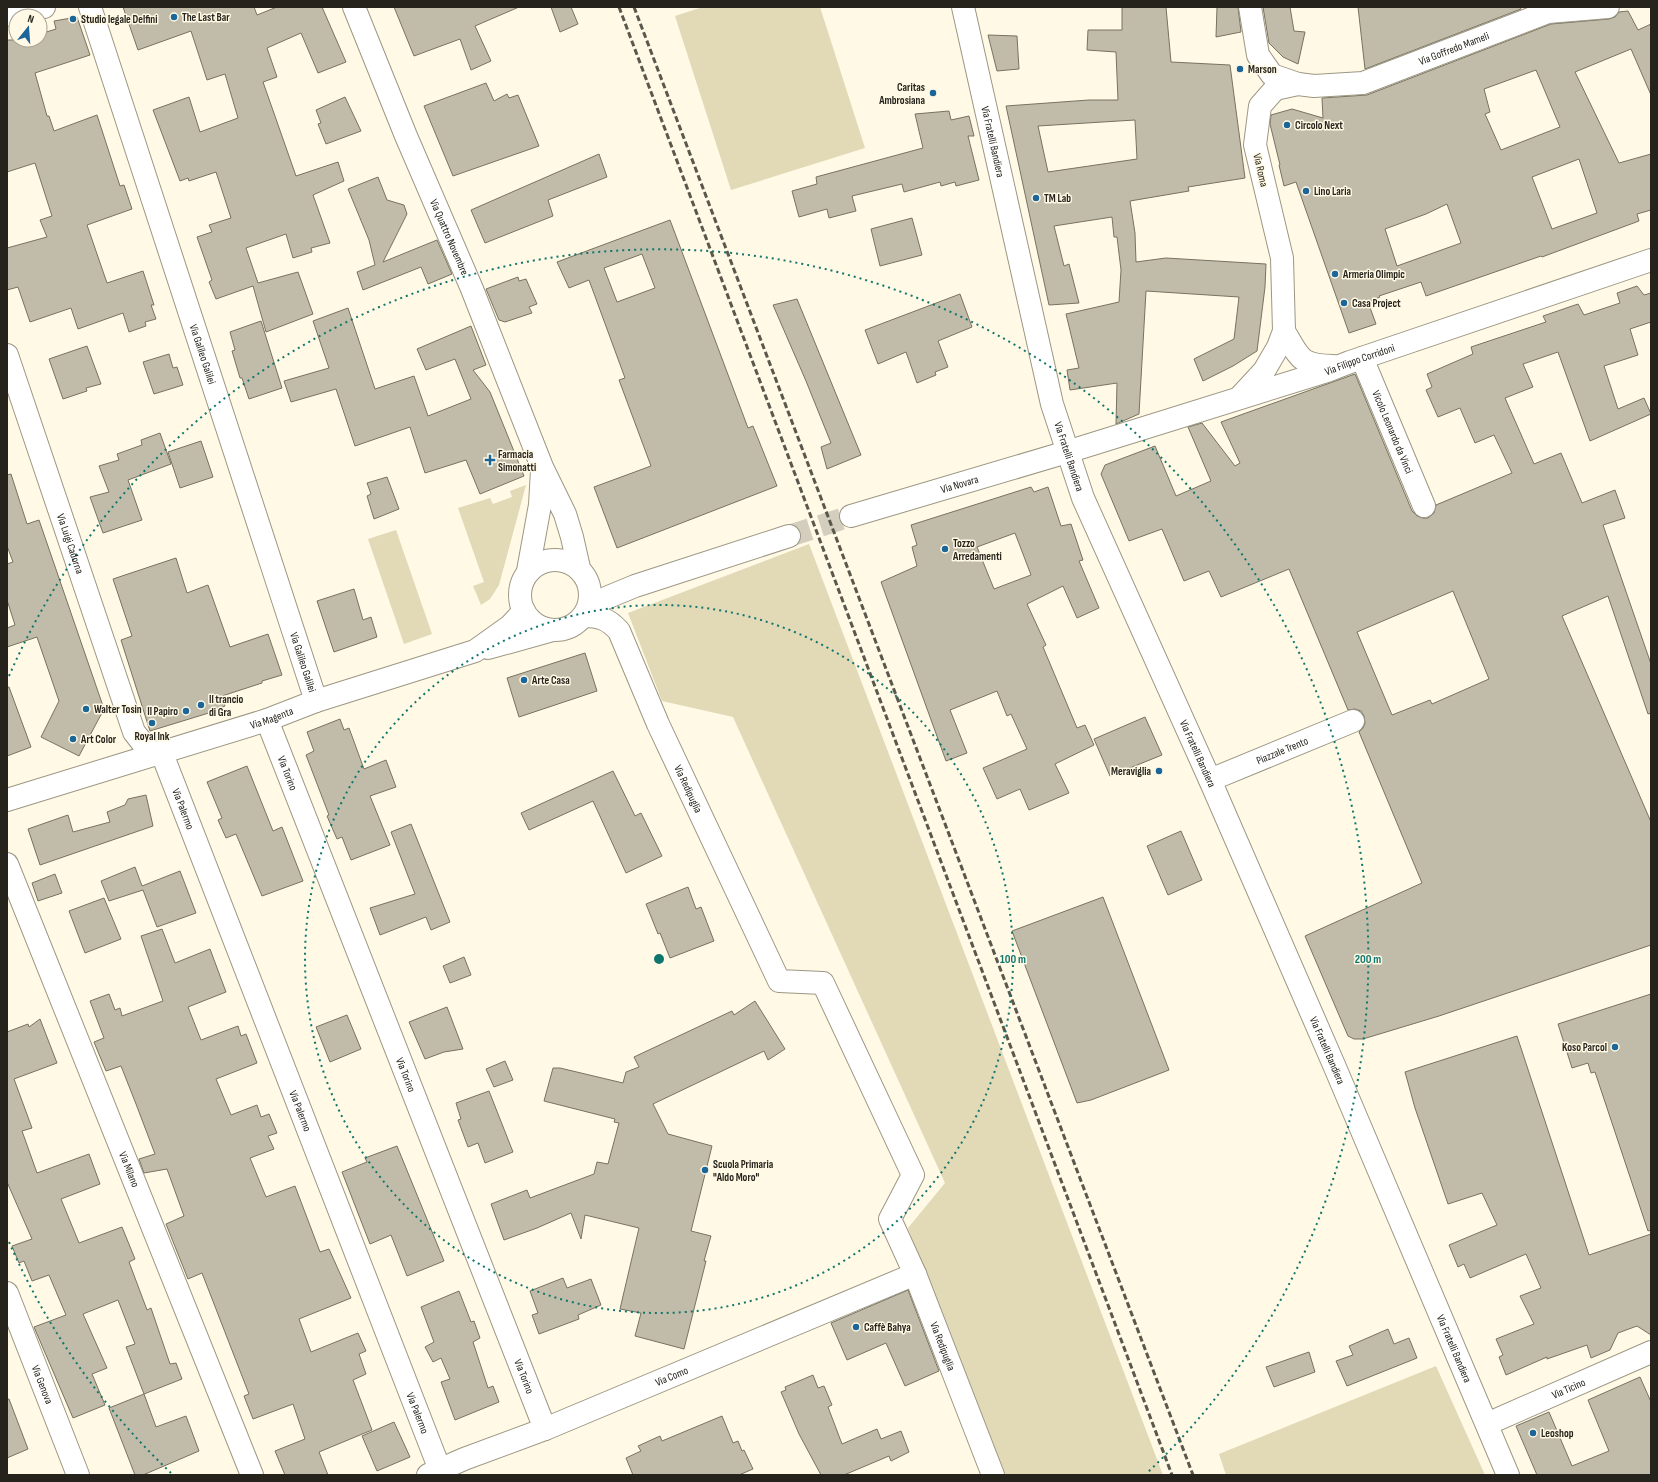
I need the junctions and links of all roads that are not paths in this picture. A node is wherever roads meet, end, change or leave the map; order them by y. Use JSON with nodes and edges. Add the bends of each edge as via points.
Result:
{"nodes":[{"id":1,"x":44,"y":7,"type":"edge"},
{"id":2,"x":90,"y":7,"type":"edge"},
{"id":3,"x":354,"y":7,"type":"edge"},
{"id":4,"x":963,"y":7,"type":"edge"},
{"id":5,"x":1250,"y":7,"type":"edge"},
{"id":6,"x":1608,"y":7,"type":"edge"},
{"id":7,"x":7,"y":14,"type":"edge"},
{"id":8,"x":1298,"y":84,"type":"junction"},
{"id":9,"x":1651,"y":260,"type":"edge"},
{"id":10,"x":1284,"y":331,"type":"junction"},
{"id":11,"x":7,"y":355,"type":"edge"},
{"id":12,"x":1362,"y":358,"type":"junction"},
{"id":13,"x":1339,"y":366,"type":"junction"},
{"id":14,"x":1239,"y":398,"type":"junction"},
{"id":15,"x":1067,"y":452,"type":"junction"},
{"id":16,"x":542,"y":467,"type":"junction"},
{"id":17,"x":1424,"y":506,"type":"dead end"},
{"id":18,"x":851,"y":516,"type":"tunnel mouth"},
{"id":19,"x":789,"y":536,"type":"tunnel mouth"},
{"id":20,"x":528,"y":571,"type":"junction"},
{"id":21,"x":583,"y":573,"type":"junction"},
{"id":22,"x":634,"y":586,"type":"junction"},
{"id":23,"x":586,"y":610,"type":"junction"},
{"id":24,"x":524,"y":611,"type":"junction"},
{"id":25,"x":553,"y":630,"type":"junction"},
{"id":26,"x":475,"y":651,"type":"junction"},
{"id":27,"x":316,"y":701,"type":"junction"},
{"id":28,"x":267,"y":720,"type":"junction"},
{"id":29,"x":1353,"y":721,"type":"dead end"},
{"id":30,"x":149,"y":756,"type":"junction"},
{"id":31,"x":1210,"y":780,"type":"junction"},
{"id":32,"x":7,"y":800,"type":"edge"},
{"id":33,"x":7,"y":864,"type":"edge"},
{"id":34,"x":915,"y":1274,"type":"junction"},
{"id":35,"x":7,"y":1293,"type":"edge"},
{"id":36,"x":1651,"y":1352,"type":"edge"},
{"id":37,"x":1486,"y":1424,"type":"junction"},
{"id":38,"x":545,"y":1429,"type":"junction"},
{"id":39,"x":467,"y":1467,"type":"edge"},
{"id":40,"x":434,"y":1472,"type":"edge"},
{"id":41,"x":78,"y":1475,"type":"edge"},
{"id":42,"x":252,"y":1475,"type":"edge"},
{"id":43,"x":993,"y":1475,"type":"edge"},
{"id":44,"x":1508,"y":1475,"type":"edge"}],
"edges":[{"from":1,"to":7,"type":"street"},
{"from":2,"to":27,"type":"street","name":"Via Galileo Galilei"},
{"from":3,"to":16,"type":"street","name":"Via Quattro Novembre","via":[[472,289]]},
{"from":4,"to":15,"type":"street","name":"Via Fratelli Bandiera","via":[[1052,404]]},
{"from":5,"to":8,"type":"street","via":[[1258,55],[1272,75]]},
{"from":6,"to":8,"type":"street","name":"Via Goffredo Mameli","via":[[1548,12],[1362,83],[1314,86]]},
{"from":8,"to":10,"type":"street","name":"Via Roma","via":[[1275,89],[1260,106],[1255,145],[1282,258]]},
{"from":9,"to":12,"type":"street","name":"Via Filippo Corridoni"},
{"from":10,"to":13,"type":"street","name":"Via Roma","via":[[1299,356],[1307,363]]},
{"from":10,"to":14,"type":"street","name":"Via Roma","via":[[1264,371]]},
{"from":11,"to":30,"type":"street","name":"Via Luigi Cadorna","via":[[134,732]]},
{"from":12,"to":13,"type":"street","name":"Via Filippo Corridoni"},
{"from":12,"to":17,"type":"street","name":"Vicolo Leonardo da Vinci"},
{"from":13,"to":14,"type":"street","name":"Via Filippo Corridoni"},
{"from":14,"to":15,"type":"street","name":"Via Filippo Corridoni"},
{"from":15,"to":18,"type":"street","name":"Via Novara"},
{"from":15,"to":31,"type":"street","name":"Via Fratelli Bandiera","via":[[1083,498]]},
{"from":16,"to":20,"type":"street","name":"Via Quattro Novembre","via":[[540,505]]},
{"from":16,"to":21,"type":"street","name":"Via Quattro Novembre","via":[[564,514]]},
{"from":19,"to":22,"type":"street"},
{"from":20,"to":21,"type":"street","via":[[547,560],[558,559],[570,562]]},
{"from":20,"to":24,"type":"street","via":[[522,580],[520,590],[520,601]]},
{"from":21,"to":22,"type":"street"},
{"from":21,"to":23,"type":"street","via":[[590,587]]},
{"from":22,"to":23,"type":"street"},
{"from":23,"to":25,"type":"street","via":[[575,624]]},
{"from":23,"to":34,"type":"street","name":"Via Redipuglia","via":[[610,622],[619,631],[658,724],[779,981],[823,983],[913,1175],[890,1220]]},
{"from":24,"to":25,"type":"street","via":[[531,621]]},
{"from":24,"to":26,"type":"street","name":"Via Magenta","via":[[510,626]]},
{"from":25,"to":26,"type":"street"},
{"from":26,"to":27,"type":"street","name":"Via Magenta"},
{"from":27,"to":28,"type":"street","name":"Via Magenta"},
{"from":28,"to":30,"type":"street","name":"Via Magenta"},
{"from":28,"to":38,"type":"street","name":"Via Torino"},
{"from":29,"to":31,"type":"street","name":"Piazzale Trento"},
{"from":30,"to":32,"type":"street","name":"Via Magenta"},
{"from":30,"to":40,"type":"street","name":"Via Palermo"},
{"from":31,"to":37,"type":"street","name":"Via Fratelli Bandiera"},
{"from":33,"to":42,"type":"street","name":"Via Milano"},
{"from":34,"to":38,"type":"street","name":"Via Como"},
{"from":34,"to":43,"type":"street","name":"Via Redipuglia"},
{"from":35,"to":41,"type":"street","name":"Via Genova"},
{"from":36,"to":37,"type":"street","name":"Via Ticino"},
{"from":37,"to":44,"type":"street","name":"Via Fratelli Bandiera"},
{"from":38,"to":39,"type":"street","name":"Via Como"},
{"from":39,"to":40,"type":"street","name":"Via Como"}]}
